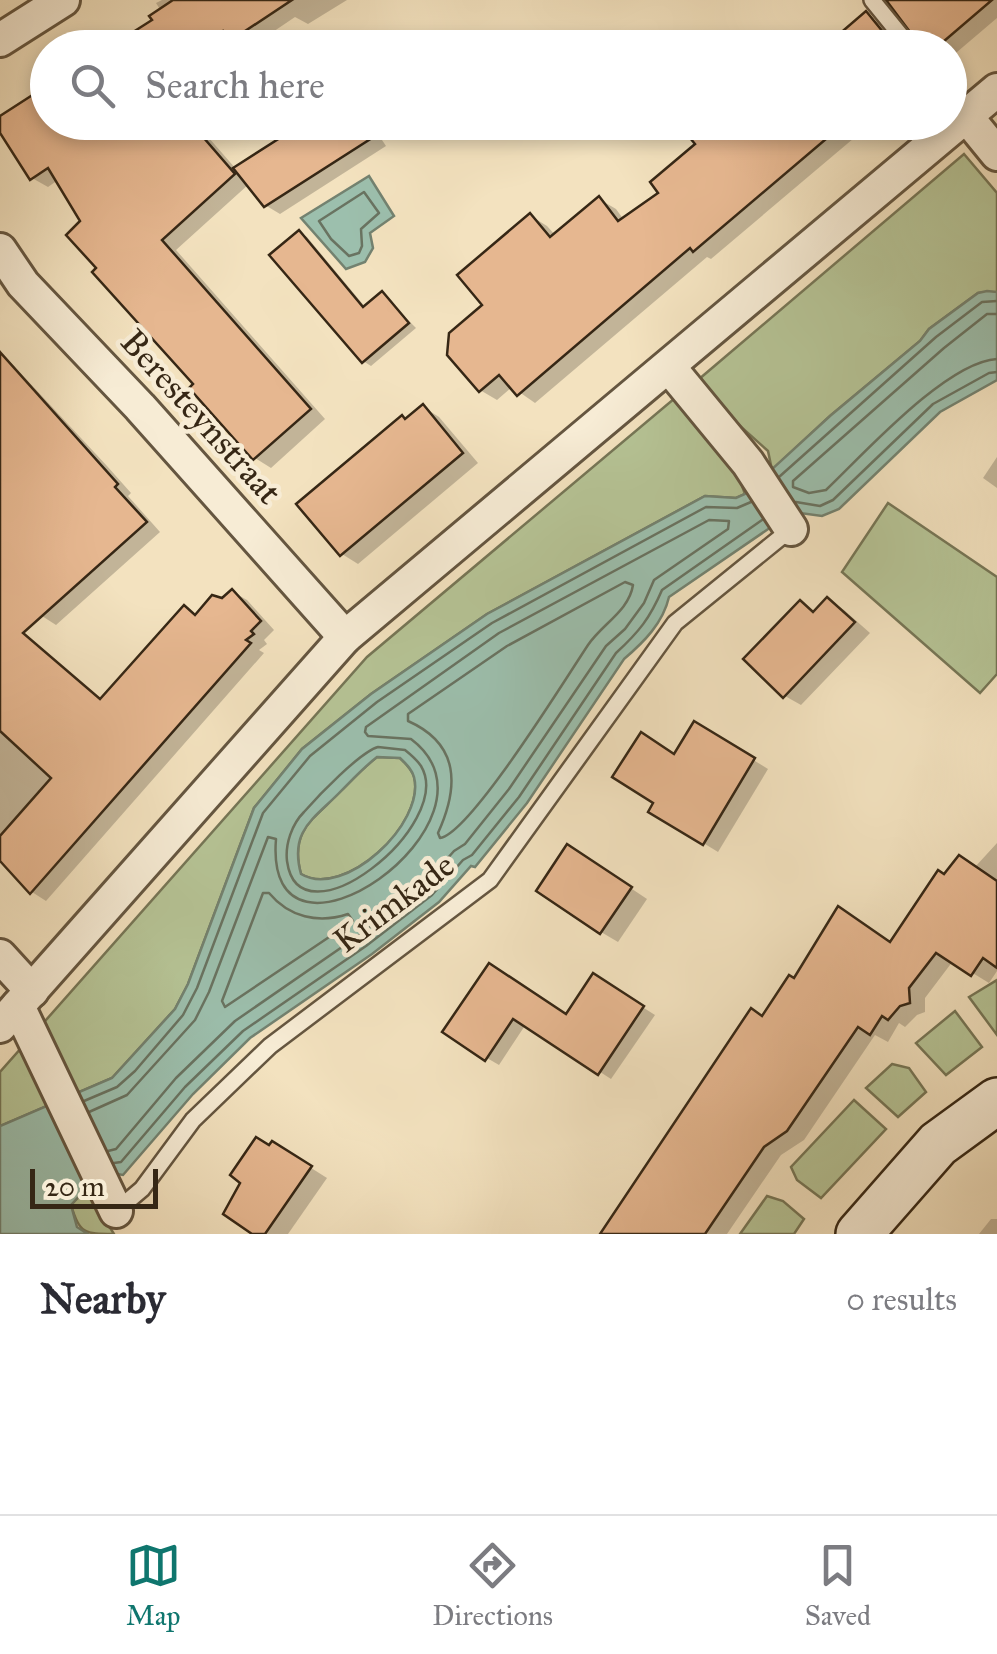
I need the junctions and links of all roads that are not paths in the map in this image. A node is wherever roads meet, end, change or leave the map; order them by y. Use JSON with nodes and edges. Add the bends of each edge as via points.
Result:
{"nodes":[{"id":1,"x":63,"y":0,"type":"edge"},
{"id":2,"x":872,"y":0,"type":"edge"},
{"id":3,"x":896,"y":30,"type":"edge"},
{"id":4,"x":0,"y":40,"type":"edge"},
{"id":5,"x":997,"y":90,"type":"edge"},
{"id":6,"x":967,"y":102,"type":"edge"},
{"id":7,"x":967,"y":117,"type":"edge"},
{"id":8,"x":920,"y":140,"type":"edge"},
{"id":9,"x":997,"y":154,"type":"edge"},
{"id":10,"x":0,"y":250,"type":"edge"},
{"id":11,"x":669,"y":367,"type":"junction"},
{"id":12,"x":791,"y":529,"type":"joint"},
{"id":13,"x":345,"y":637,"type":"junction"},
{"id":14,"x":0,"y":956,"type":"edge"},
{"id":15,"x":16,"y":1008,"type":"edge"},
{"id":16,"x":997,"y":1101,"type":"edge"},
{"id":17,"x":109,"y":1197,"type":"joint"},
{"id":18,"x":859,"y":1234,"type":"edge"}],
"edges":[{"from":1,"to":4,"type":"street"},
{"from":2,"to":3,"type":"lane"},
{"from":5,"to":6,"type":"street"},
{"from":7,"to":9,"type":"street"},
{"from":8,"to":11,"type":"street"},
{"from":10,"to":13,"type":"street","name":"Beresteynstraat","via":[[23,284]]},
{"from":11,"to":12,"type":"street","name":"Krimkade","via":[[748,463]]},
{"from":11,"to":13,"type":"street"},
{"from":12,"to":17,"type":"lane","name":"Krimkade","via":[[675,623],[490,880],[270,1046],[193,1120],[142,1189]]},
{"from":13,"to":15,"type":"street"},
{"from":14,"to":15,"type":"street","name":"Krimkade"},
{"from":15,"to":17,"type":"street","name":"Krimkade"},
{"from":16,"to":18,"type":"street","via":[[938,1144]]}]}
